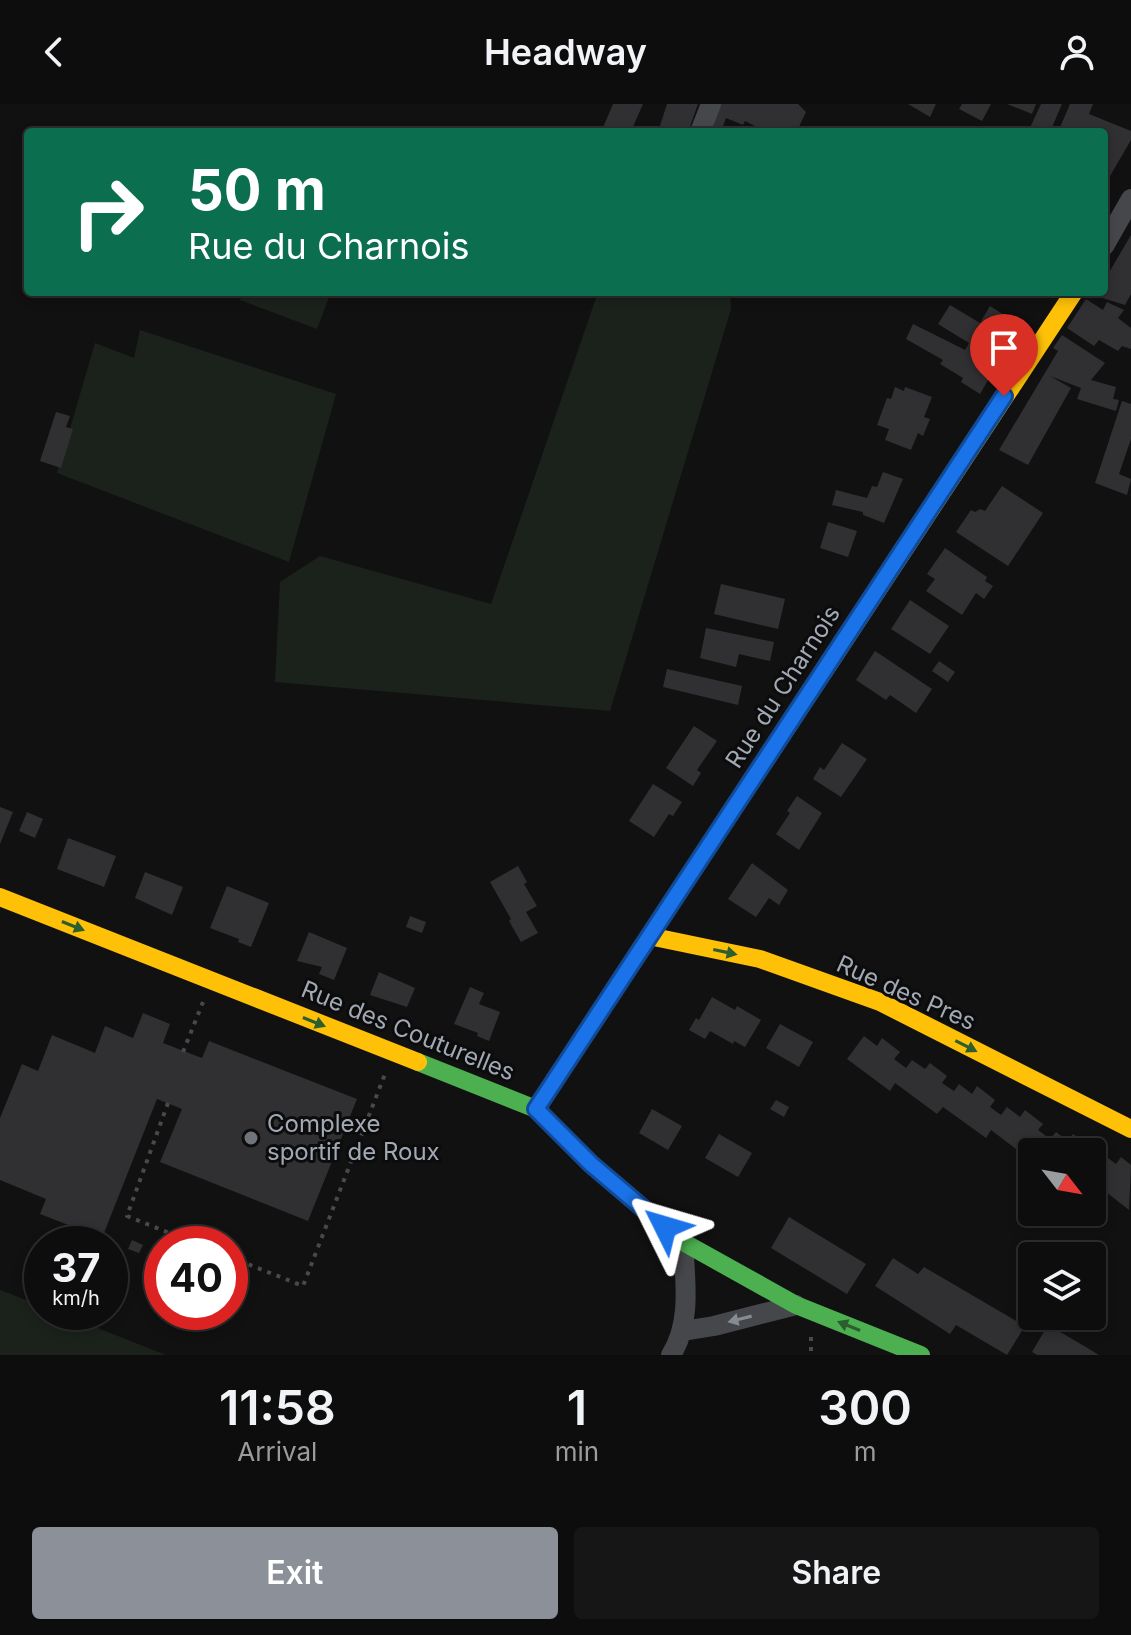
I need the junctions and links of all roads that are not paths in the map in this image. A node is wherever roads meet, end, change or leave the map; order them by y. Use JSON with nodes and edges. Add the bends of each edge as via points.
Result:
{"nodes":[{"id":1,"x":711,"y":104,"type":"edge"},
{"id":2,"x":702,"y":128,"type":"edge"},
{"id":3,"x":1131,"y":199,"type":"edge"},
{"id":4,"x":1108,"y":239,"type":"edge"},
{"id":5,"x":1071,"y":296,"type":"edge"},
{"id":6,"x":0,"y":897,"type":"edge"},
{"id":7,"x":649,"y":936,"type":"junction"},
{"id":8,"x":536,"y":1109,"type":"junction"},
{"id":9,"x":1131,"y":1129,"type":"edge"},
{"id":10,"x":683,"y":1242,"type":"junction"},
{"id":11,"x":796,"y":1305,"type":"junction"},
{"id":12,"x":683,"y":1331,"type":"junction"},
{"id":13,"x":671,"y":1355,"type":"edge"},
{"id":14,"x":921,"y":1355,"type":"edge"}],
"edges":[{"from":1,"to":2,"type":"street"},
{"from":3,"to":4,"type":"street"},
{"from":5,"to":7,"type":"street","name":"Rue du Charnois"},
{"from":6,"to":8,"type":"street","name":"Rue des Couturelles","one_way":true},
{"from":7,"to":8,"type":"street","name":"Rue du Charnois"},
{"from":7,"to":9,"type":"street","name":"Rue des Pres","one_way":true,"via":[[760,959],[880,1002]]},
{"from":8,"to":10,"type":"street","name":"Rue des Couturelles"},
{"from":10,"to":11,"type":"street","name":"Rue des Couturelles"},
{"from":10,"to":12,"type":"street"},
{"from":11,"to":12,"type":"street","one_way":true},
{"from":14,"to":11,"type":"street","name":"Rue des Couturelles","one_way":true},
{"from":12,"to":13,"type":"street"}]}
